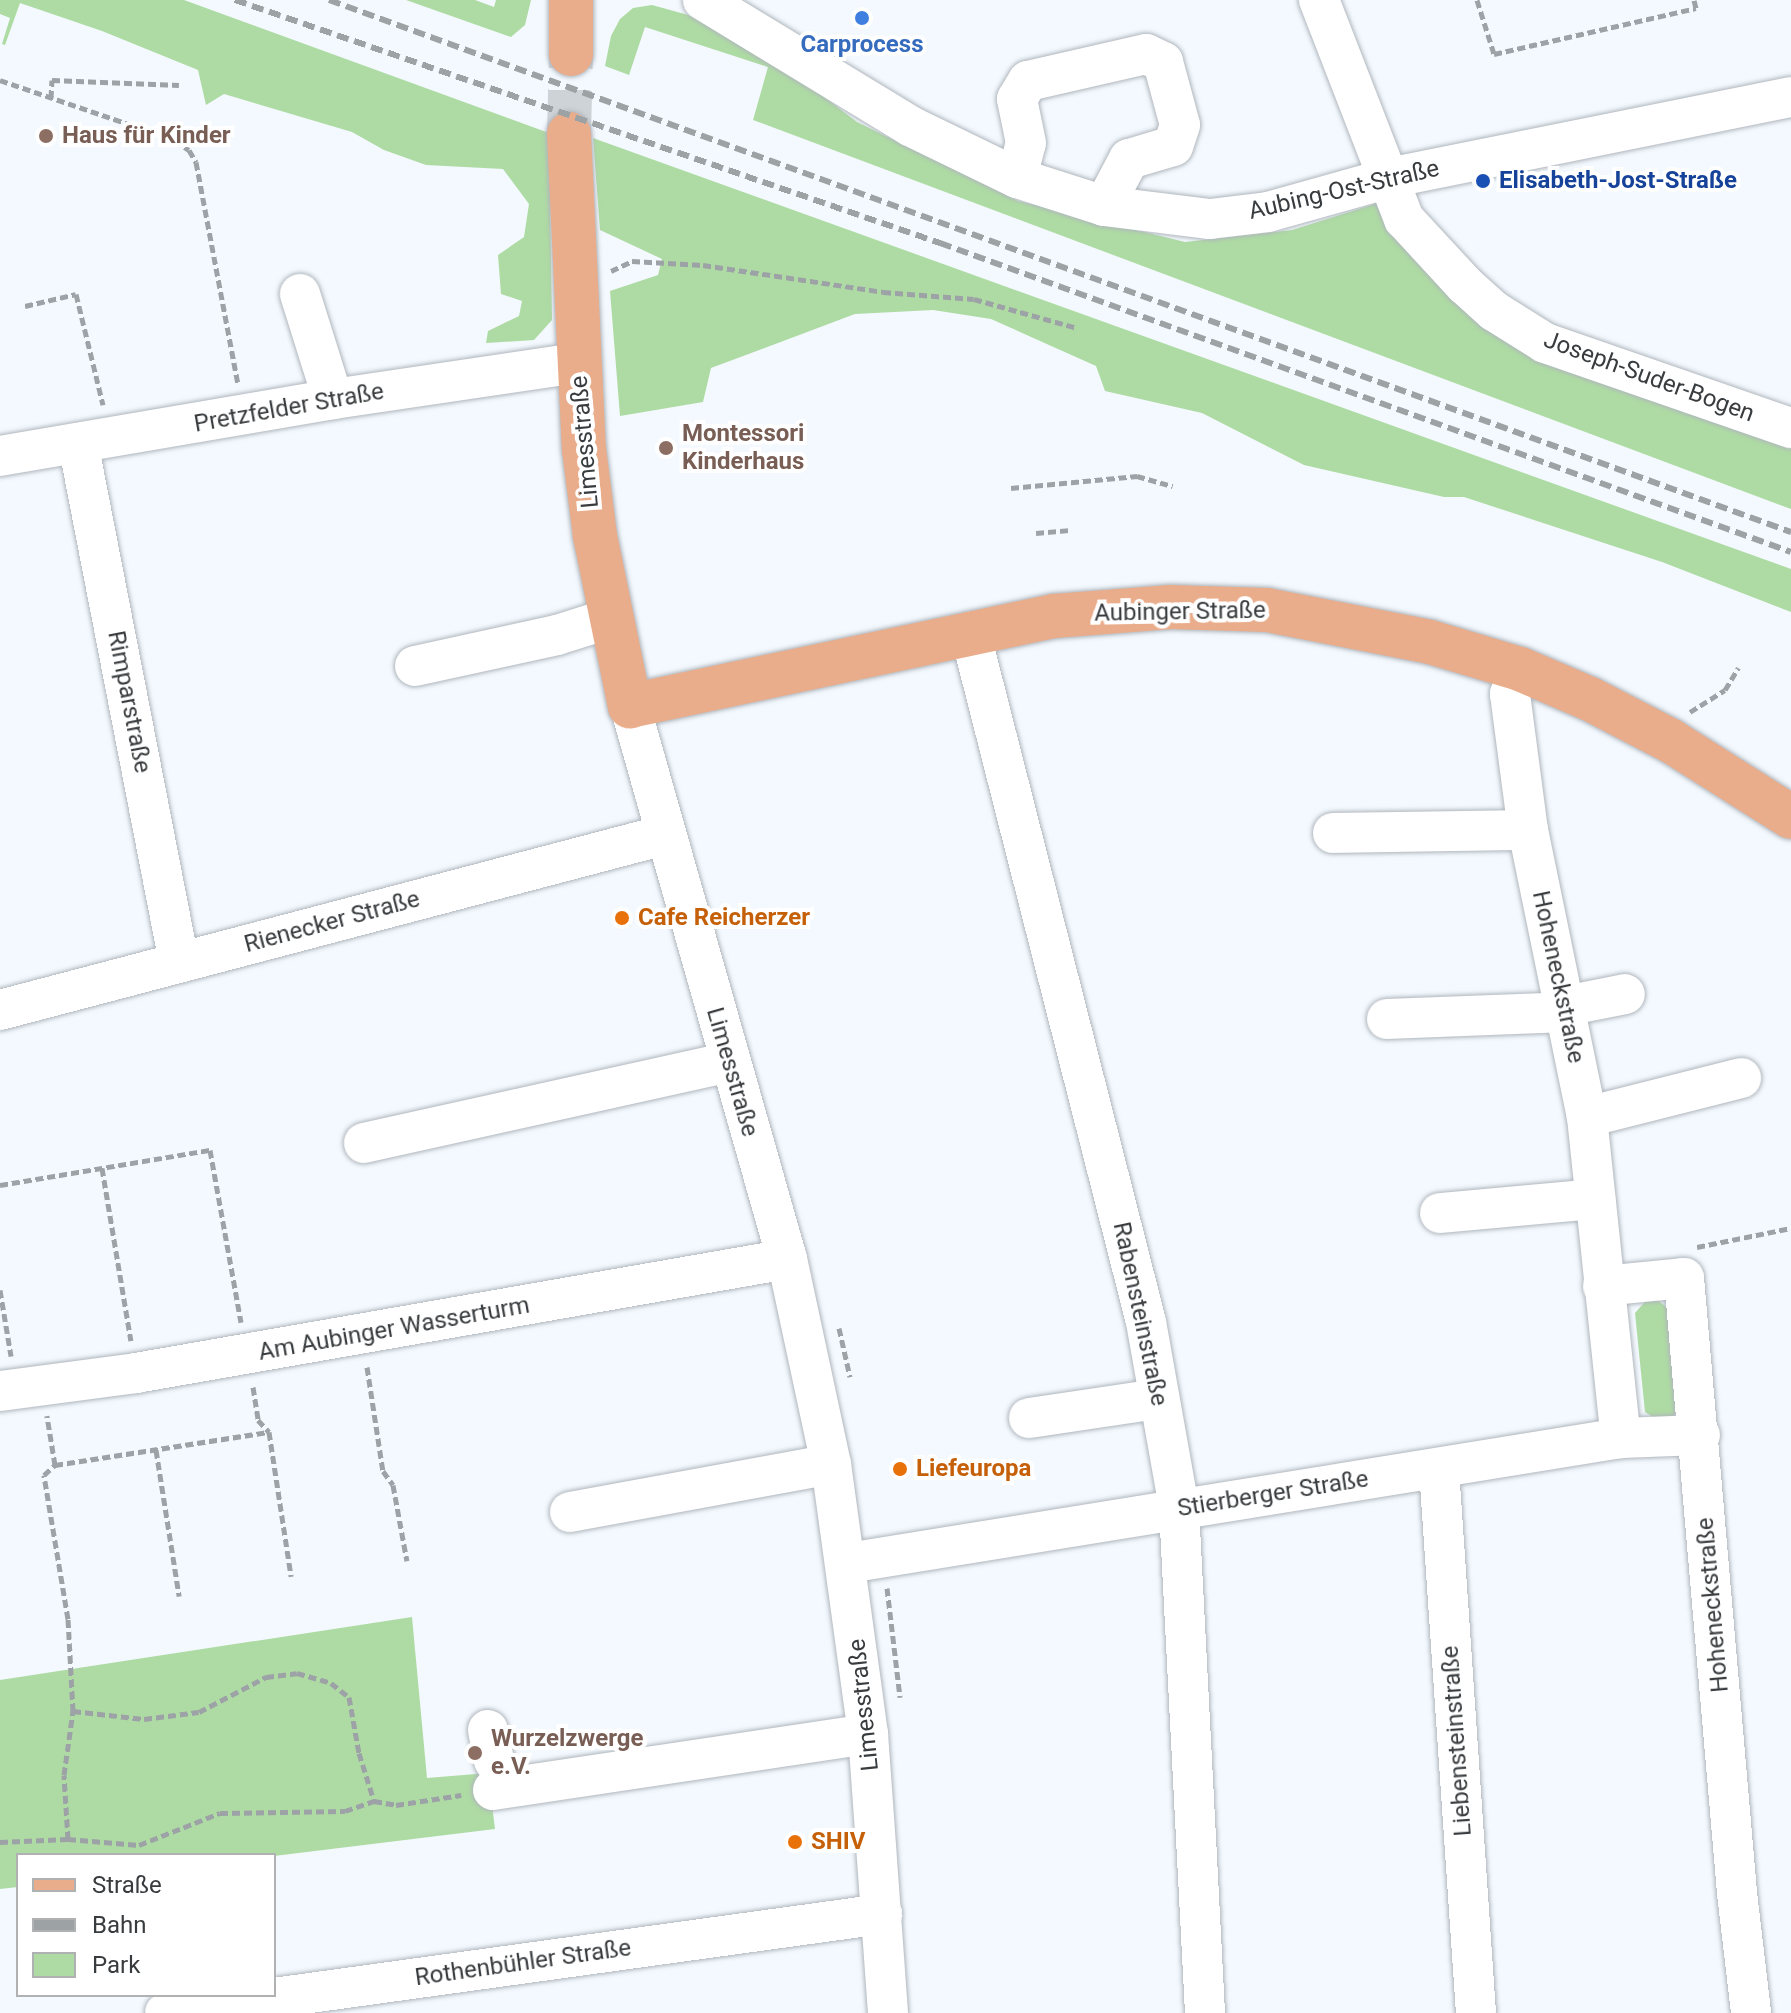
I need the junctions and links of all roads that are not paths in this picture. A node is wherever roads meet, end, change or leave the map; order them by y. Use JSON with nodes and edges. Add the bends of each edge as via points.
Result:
{"nodes":[{"id":1,"x":571,"y":0,"type":"edge"},
{"id":2,"x":703,"y":0,"type":"edge"},
{"id":3,"x":1319,"y":0,"type":"edge"},
{"id":4,"x":571,"y":54,"type":"tunnel mouth"},
{"id":5,"x":1791,"y":97,"type":"edge"},
{"id":6,"x":569,"y":134,"type":"tunnel mouth"},
{"id":7,"x":1017,"y":178,"type":"junction"},
{"id":8,"x":1389,"y":178,"type":"junction"},
{"id":9,"x":1104,"y":206,"type":"junction"},
{"id":10,"x":300,"y":294,"type":"dead end"},
{"id":11,"x":578,"y":363,"type":"junction"},
{"id":12,"x":333,"y":399,"type":"junction"},
{"id":13,"x":1791,"y":428,"type":"edge"},
{"id":14,"x":78,"y":443,"type":"junction"},
{"id":15,"x":0,"y":456,"type":"edge"},
{"id":16,"x":611,"y":618,"type":"junction"},
{"id":17,"x":970,"y":632,"type":"junction"},
{"id":18,"x":415,"y":666,"type":"dead end"},
{"id":19,"x":1520,"y":669,"type":"junction"},
{"id":20,"x":630,"y":706,"type":"junction"},
{"id":21,"x":1791,"y":817,"type":"edge"},
{"id":22,"x":1528,"y":830,"type":"junction"},
{"id":23,"x":1333,"y":833,"type":"dead end"},
{"id":24,"x":664,"y":835,"type":"junction"},
{"id":25,"x":179,"y":962,"type":"junction"},
{"id":26,"x":1625,"y":994,"type":"dead end"},
{"id":27,"x":1566,"y":1009,"type":"junction"},
{"id":28,"x":0,"y":1010,"type":"edge"},
{"id":29,"x":1387,"y":1019,"type":"dead end"},
{"id":30,"x":731,"y":1070,"type":"junction"},
{"id":31,"x":1741,"y":1078,"type":"dead end"},
{"id":32,"x":1587,"y":1117,"type":"junction"},
{"id":33,"x":522,"y":1129,"type":"dead end"},
{"id":34,"x":364,"y":1143,"type":"dead end"},
{"id":35,"x":1595,"y":1199,"type":"junction"},
{"id":36,"x":1440,"y":1213,"type":"dead end"},
{"id":37,"x":787,"y":1259,"type":"junction"},
{"id":38,"x":1603,"y":1286,"type":"junction"},
{"id":39,"x":19,"y":1388,"type":"edge"},
{"id":40,"x":1158,"y":1399,"type":"junction"},
{"id":41,"x":1029,"y":1418,"type":"dead end"},
{"id":42,"x":1700,"y":1435,"type":"junction"},
{"id":43,"x":1621,"y":1438,"type":"junction"},
{"id":44,"x":831,"y":1464,"type":"junction"},
{"id":45,"x":1439,"y":1469,"type":"junction"},
{"id":46,"x":1179,"y":1508,"type":"junction"},
{"id":47,"x":570,"y":1512,"type":"dead end"},
{"id":48,"x":848,"y":1563,"type":"junction"},
{"id":49,"x":488,"y":1730,"type":"dead end"},
{"id":50,"x":868,"y":1734,"type":"junction"},
{"id":51,"x":882,"y":1914,"type":"junction"},
{"id":52,"x":165,"y":2013,"type":"edge"},
{"id":53,"x":888,"y":2013,"type":"edge"},
{"id":54,"x":1205,"y":2013,"type":"edge"},
{"id":55,"x":1476,"y":2013,"type":"edge"},
{"id":56,"x":1751,"y":2013,"type":"edge"}],
"edges":[{"from":1,"to":4,"type":"main road"},
{"from":2,"to":7,"type":"street","name":"Aubing-Ost-Straße","via":[[910,126]]},
{"from":3,"to":8,"type":"street"},
{"from":5,"to":8,"type":"street","name":"Aubing-Ost-Straße"},
{"from":6,"to":11,"type":"main road","name":"Limesstraße"},
{"from":7,"to":9,"type":"street","name":"Aubing-Ost-Straße"},
{"from":7,"to":9,"type":"street","via":[[1026,143],[1017,99],[1028,81],[1146,54],[1163,62],[1180,125],[1173,146],[1129,159]]},
{"from":8,"to":9,"type":"street","name":"Aubing-Ost-Straße","via":[[1268,212],[1210,219]]},
{"from":8,"to":13,"type":"street","name":"Joseph-Suder-Bogen","via":[[1404,219],[1494,311],[1545,343]]},
{"from":10,"to":12,"type":"street"},
{"from":11,"to":12,"type":"street","name":"Pretzfelder Straße"},
{"from":11,"to":16,"type":"main road","name":"Limesstraße","via":[[595,536]]},
{"from":12,"to":14,"type":"street","name":"Pretzfelder Straße"},
{"from":14,"to":15,"type":"street","name":"Pretzfelder Straße"},
{"from":14,"to":25,"type":"street","name":"Rimparstraße"},
{"from":16,"to":18,"type":"street"},
{"from":16,"to":20,"type":"main road","name":"Limesstraße"},
{"from":17,"to":19,"type":"main road","name":"Aubinger Straße","via":[[1067,614],[1171,607],[1267,610],[1430,642]]},
{"from":17,"to":20,"type":"main road","name":"Aubinger Straße"},
{"from":17,"to":40,"type":"street","name":"Rabensteinstraße","via":[[1146,1322]]},
{"from":19,"to":21,"type":"main road","name":"Aubinger Straße","via":[[1671,741]]},
{"from":19,"to":22,"type":"street","name":"Hoheneckstraße","via":[[1510,694]]},
{"from":20,"to":24,"type":"street","name":"Limesstraße"},
{"from":22,"to":23,"type":"street"},
{"from":22,"to":27,"type":"street","name":"Hoheneckstraße"},
{"from":24,"to":25,"type":"street","name":"Rienecker Straße"},
{"from":24,"to":30,"type":"street","name":"Limesstraße"},
{"from":25,"to":28,"type":"street","name":"Rienecker Straße"},
{"from":26,"to":27,"type":"street"},
{"from":27,"to":29,"type":"street"},
{"from":27,"to":32,"type":"street","name":"Hoheneckstraße"},
{"from":30,"to":33,"type":"street"},
{"from":30,"to":34,"type":"street"},
{"from":30,"to":37,"type":"street","name":"Limesstraße"},
{"from":31,"to":32,"type":"street"},
{"from":32,"to":35,"type":"street","name":"Hoheneckstraße"},
{"from":35,"to":36,"type":"street"},
{"from":35,"to":38,"type":"street","name":"Hoheneckstraße"},
{"from":37,"to":39,"type":"street","name":"Am Aubinger Wasserturm","via":[[136,1373]]},
{"from":37,"to":44,"type":"street","name":"Limesstraße"},
{"from":38,"to":42,"type":"street","name":"Hoheneckstraße","via":[[1684,1278]]},
{"from":38,"to":43,"type":"street","name":"Hoheneckstraße"},
{"from":40,"to":41,"type":"street"},
{"from":40,"to":46,"type":"street","name":"Rabensteinstraße"},
{"from":42,"to":43,"type":"street","name":"Stierberger Straße"},
{"from":42,"to":56,"type":"street","name":"Hoheneckstraße"},
{"from":43,"to":45,"type":"street","name":"Stierberger Straße"},
{"from":44,"to":47,"type":"street"},
{"from":44,"to":48,"type":"street","name":"Limesstraße"},
{"from":45,"to":46,"type":"street","name":"Stierberger Straße"},
{"from":45,"to":55,"type":"street","name":"Liebensteinstraße"},
{"from":46,"to":48,"type":"street","name":"Stierberger Straße"},
{"from":46,"to":54,"type":"street","name":"Rabensteinstraße"},
{"from":48,"to":50,"type":"street","name":"Limesstraße"},
{"from":49,"to":50,"type":"street","via":[[506,1788]]},
{"from":50,"to":51,"type":"street","name":"Limesstraße"},
{"from":51,"to":52,"type":"street","name":"Rothenbühler Straße"},
{"from":51,"to":53,"type":"street","name":"Limesstraße"}]}
